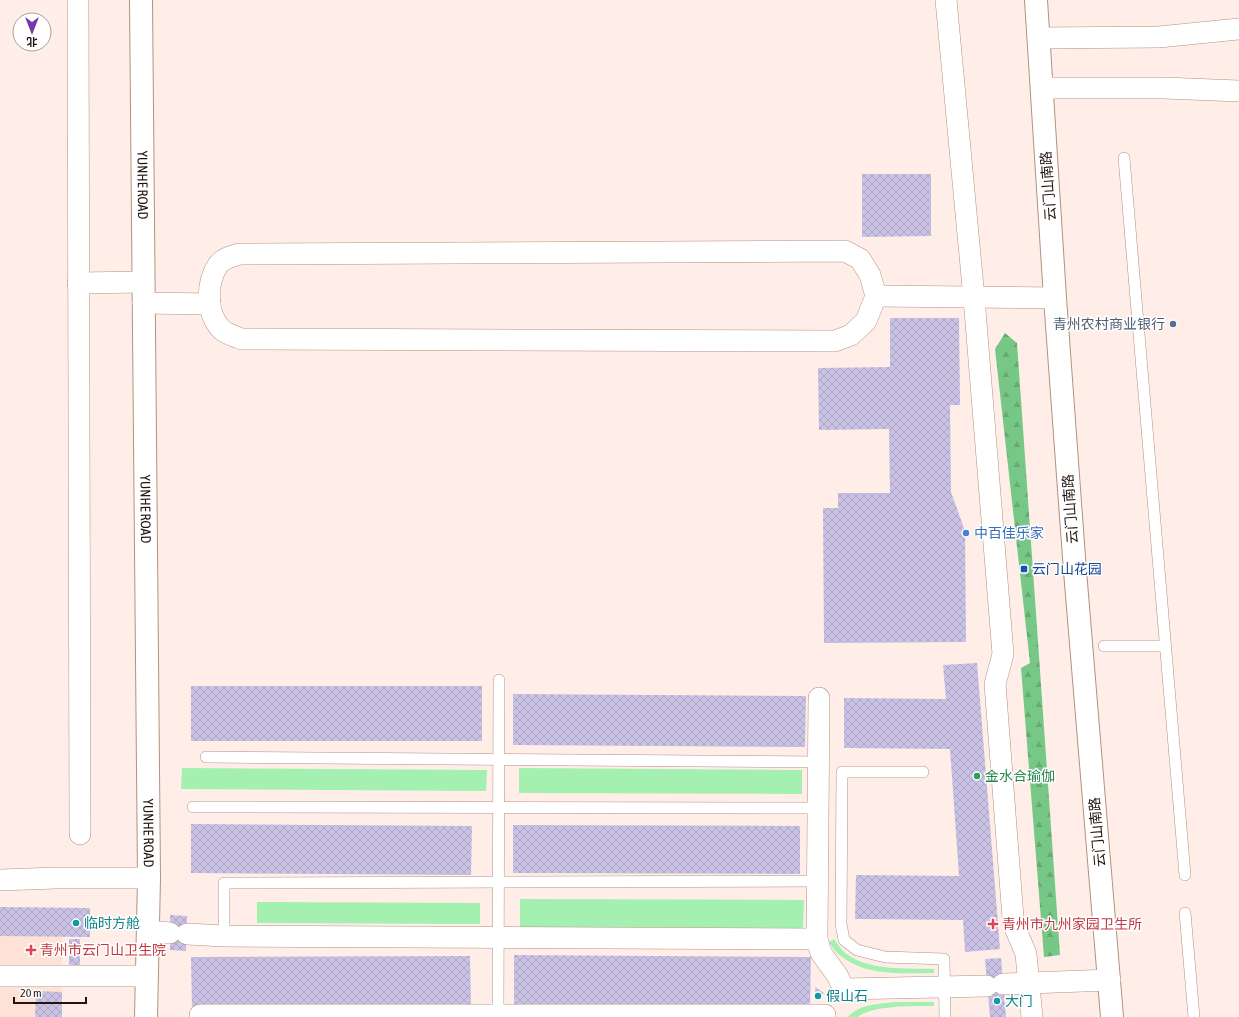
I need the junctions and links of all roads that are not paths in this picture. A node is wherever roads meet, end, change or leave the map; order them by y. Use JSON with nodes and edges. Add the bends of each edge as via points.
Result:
{"nodes":[{"id":1,"x":78,"y":0,"type":"edge"},
{"id":2,"x":141,"y":0,"type":"edge"},
{"id":3,"x":946,"y":0,"type":"edge"},
{"id":4,"x":1036,"y":0,"type":"edge"},
{"id":5,"x":1239,"y":29,"type":"edge"},
{"id":6,"x":1039,"y":38,"type":"junction"},
{"id":7,"x":1042,"y":88,"type":"junction"},
{"id":8,"x":1239,"y":91,"type":"edge"},
{"id":9,"x":1124,"y":158,"type":"dead end"},
{"id":10,"x":143,"y":282,"type":"junction"},
{"id":11,"x":78,"y":283,"type":"junction"},
{"id":12,"x":876,"y":296,"type":"junction"},
{"id":13,"x":974,"y":298,"type":"junction"},
{"id":14,"x":1055,"y":298,"type":"junction"},
{"id":15,"x":143,"y":303,"type":"junction"},
{"id":16,"x":210,"y":304,"type":"junction"},
{"id":17,"x":1104,"y":646,"type":"dead end"},
{"id":18,"x":1165,"y":646,"type":"junction"},
{"id":19,"x":499,"y":680,"type":"dead end"},
{"id":20,"x":819,"y":698,"type":"dead end"},
{"id":21,"x":206,"y":757,"type":"dead end"},
{"id":22,"x":499,"y":759,"type":"junction"},
{"id":23,"x":818,"y":762,"type":"junction"},
{"id":24,"x":923,"y":772,"type":"dead end"},
{"id":25,"x":193,"y":807,"type":"dead end"},
{"id":26,"x":498,"y":808,"type":"junction"},
{"id":27,"x":818,"y":808,"type":"junction"},
{"id":28,"x":80,"y":834,"type":"dead end"},
{"id":29,"x":1185,"y":875,"type":"dead end"},
{"id":30,"x":149,"y":878,"type":"junction"},
{"id":31,"x":0,"y":880,"type":"edge"},
{"id":32,"x":498,"y":881,"type":"junction"},
{"id":33,"x":818,"y":881,"type":"junction"},
{"id":34,"x":1185,"y":913,"type":"dead end"},
{"id":35,"x":148,"y":931,"type":"junction"},
{"id":36,"x":224,"y":936,"type":"junction"},
{"id":37,"x":498,"y":937,"type":"junction"},
{"id":38,"x":816,"y":939,"type":"junction"},
{"id":39,"x":0,"y":976,"type":"edge"},
{"id":40,"x":148,"y":976,"type":"junction"},
{"id":41,"x":1110,"y":980,"type":"junction"},
{"id":42,"x":1029,"y":983,"type":"junction"},
{"id":43,"x":945,"y":986,"type":"junction"},
{"id":44,"x":844,"y":989,"type":"junction"},
{"id":45,"x":200,"y":1015,"type":"dead end"},
{"id":46,"x":498,"y":1016,"type":"edge"},
{"id":47,"x":825,"y":1016,"type":"edge"},
{"id":48,"x":146,"y":1017,"type":"edge"},
{"id":49,"x":945,"y":1017,"type":"edge"},
{"id":50,"x":1032,"y":1017,"type":"edge"},
{"id":51,"x":1112,"y":1017,"type":"edge"},
{"id":52,"x":1194,"y":1017,"type":"edge"}],
"edges":[{"from":1,"to":11,"type":"street"},
{"from":2,"to":10,"type":"street","name":"YUNHE ROAD"},
{"from":3,"to":13,"type":"street"},
{"from":4,"to":6,"type":"street","name":"云门山南路"},
{"from":5,"to":6,"type":"street","via":[[1159,37]]},
{"from":6,"to":7,"type":"street","name":"云门山南路"},
{"from":7,"to":8,"type":"street"},
{"from":7,"to":14,"type":"street","name":"云门山南路"},
{"from":9,"to":18,"type":"lane"},
{"from":10,"to":11,"type":"street"},
{"from":10,"to":15,"type":"street","name":"YUNHE ROAD"},
{"from":11,"to":28,"type":"street"},
{"from":12,"to":13,"type":"street"},
{"from":12,"to":16,"type":"street","via":[[866,321],[852,335],[835,341],[241,339],[222,330],[213,318]]},
{"from":12,"to":16,"type":"street","via":[[870,275],[860,260],[845,251],[240,254],[229,257],[219,264],[209,289]]},
{"from":13,"to":14,"type":"street"},
{"from":13,"to":42,"type":"street","via":[[1003,654],[995,684],[1012,902],[1016,930],[1026,954]]},
{"from":14,"to":41,"type":"street","name":"云门山南路","via":[[1075,571]]},
{"from":15,"to":16,"type":"street"},
{"from":15,"to":30,"type":"street","name":"YUNHE ROAD"},
{"from":17,"to":18,"type":"lane"},
{"from":18,"to":29,"type":"lane"},
{"from":19,"to":22,"type":"lane"},
{"from":20,"to":23,"type":"street"},
{"from":21,"to":22,"type":"lane"},
{"from":22,"to":23,"type":"lane"},
{"from":22,"to":26,"type":"lane"},
{"from":23,"to":27,"type":"street"},
{"from":24,"to":43,"type":"lane","via":[[842,772],[841,924],[844,940],[857,950],[885,957],[944,959]]},
{"from":25,"to":26,"type":"lane"},
{"from":26,"to":27,"type":"lane"},
{"from":26,"to":32,"type":"lane"},
{"from":27,"to":33,"type":"street"},
{"from":30,"to":31,"type":"street"},
{"from":30,"to":35,"type":"street","name":"YUNHE ROAD"},
{"from":32,"to":33,"type":"lane"},
{"from":32,"to":36,"type":"lane","via":[[224,883]]},
{"from":32,"to":37,"type":"lane"},
{"from":33,"to":38,"type":"street"},
{"from":34,"to":52,"type":"lane"},
{"from":35,"to":36,"type":"street"},
{"from":35,"to":40,"type":"street","name":"YUNHE ROAD"},
{"from":36,"to":37,"type":"street"},
{"from":37,"to":38,"type":"street"},
{"from":37,"to":46,"type":"lane"},
{"from":38,"to":44,"type":"street","via":[[821,953],[837,974]]},
{"from":39,"to":40,"type":"street"},
{"from":40,"to":48,"type":"street","name":"YUNHE ROAD"},
{"from":41,"to":42,"type":"street"},
{"from":41,"to":51,"type":"street","name":"云门山南路"},
{"from":42,"to":43,"type":"street"},
{"from":42,"to":50,"type":"street"},
{"from":43,"to":44,"type":"street"},
{"from":43,"to":49,"type":"lane"},
{"from":44,"to":47,"type":"street","via":[[834,1008]]},
{"from":45,"to":46,"type":"street"},
{"from":46,"to":47,"type":"street"}]}
